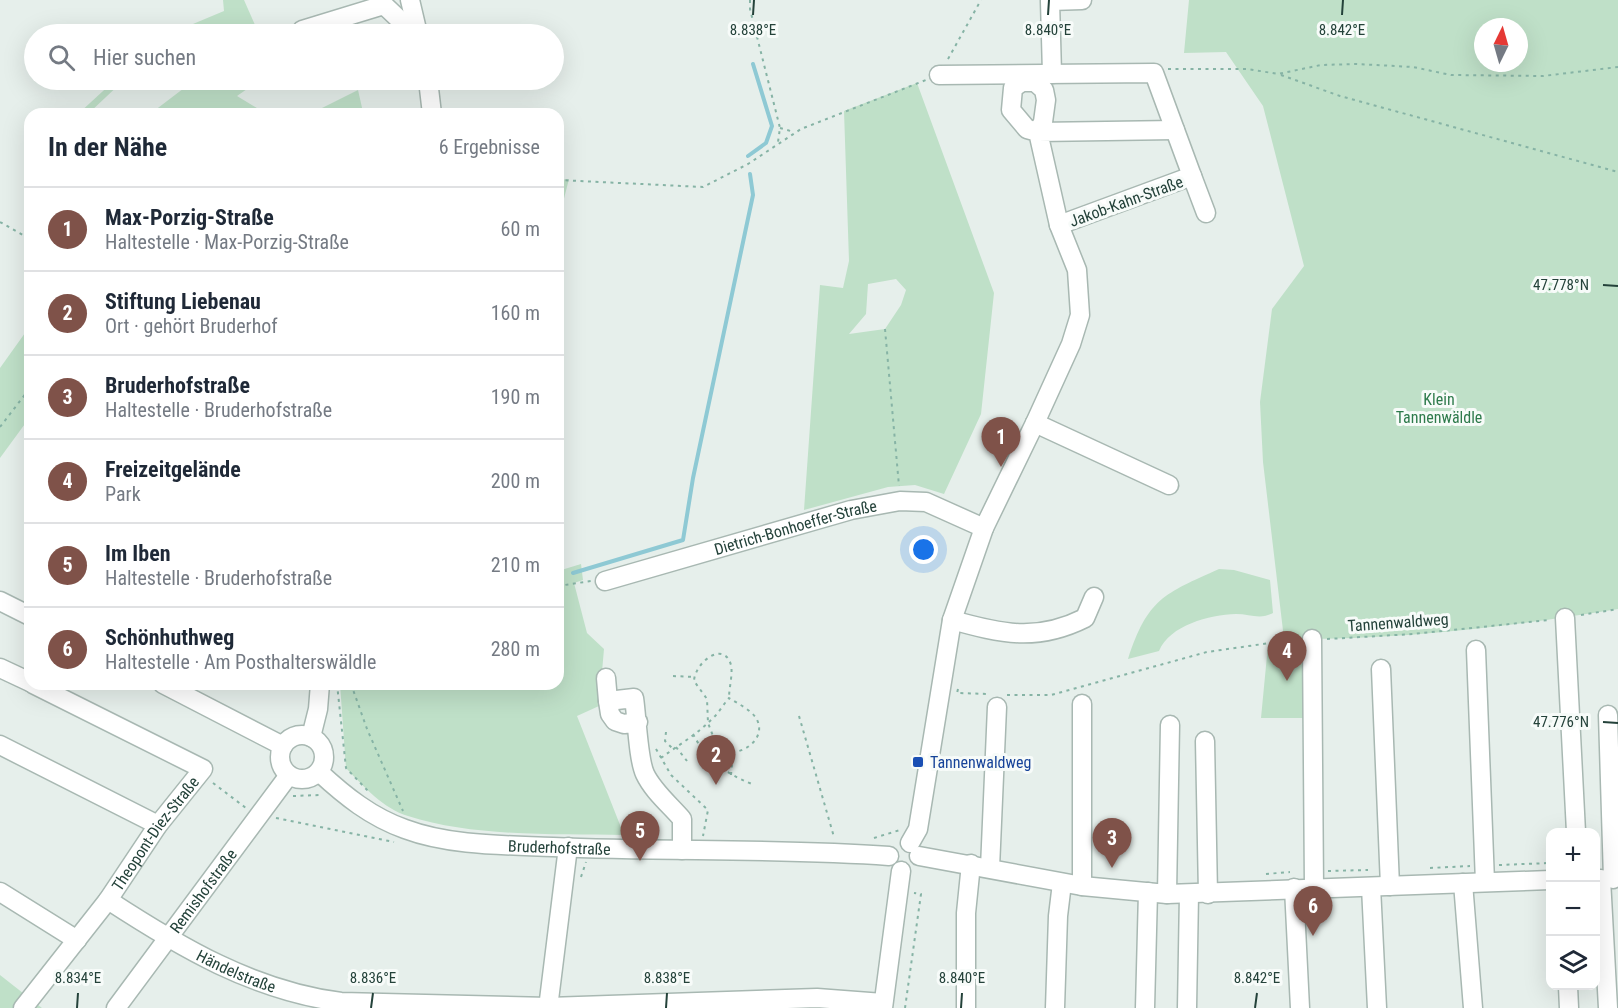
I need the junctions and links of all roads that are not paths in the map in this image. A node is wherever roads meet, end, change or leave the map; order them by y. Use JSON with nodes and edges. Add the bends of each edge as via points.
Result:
{"nodes":[{"id":1,"x":410,"y":0,"type":"edge"},
{"id":2,"x":1082,"y":0,"type":"edge"},
{"id":3,"x":322,"y":24,"type":"edge"},
{"id":4,"x":404,"y":24,"type":"edge"},
{"id":5,"x":415,"y":24,"type":"edge"},
{"id":6,"x":939,"y":75,"type":"road end"},
{"id":7,"x":1042,"y":77,"type":"junction"},
{"id":8,"x":429,"y":90,"type":"edge"},
{"id":9,"x":431,"y":108,"type":"edge"},
{"id":10,"x":1174,"y":130,"type":"junction"},
{"id":11,"x":1038,"y":132,"type":"junction"},
{"id":12,"x":1192,"y":176,"type":"junction"},
{"id":13,"x":1206,"y":213,"type":"dead end"},
{"id":14,"x":1059,"y":225,"type":"junction"},
{"id":15,"x":1033,"y":428,"type":"junction"},
{"id":16,"x":1169,"y":485,"type":"dead end"},
{"id":17,"x":984,"y":528,"type":"junction"},
{"id":18,"x":605,"y":581,"type":"road end"},
{"id":19,"x":1094,"y":597,"type":"dead end"},
{"id":20,"x":0,"y":601,"type":"edge"},
{"id":21,"x":24,"y":613,"type":"edge"},
{"id":22,"x":1565,"y":618,"type":"road end"},
{"id":23,"x":952,"y":620,"type":"junction"},
{"id":24,"x":1312,"y":639,"type":"road end"},
{"id":25,"x":1476,"y":650,"type":"dead end"},
{"id":26,"x":1381,"y":669,"type":"dead end"},
{"id":27,"x":1,"y":670,"type":"edge"},
{"id":28,"x":606,"y":678,"type":"dead end"},
{"id":29,"x":24,"y":680,"type":"edge"},
{"id":30,"x":45,"y":690,"type":"edge"},
{"id":31,"x":175,"y":690,"type":"edge"},
{"id":32,"x":320,"y":690,"type":"edge"},
{"id":33,"x":1082,"y":704,"type":"dead end"},
{"id":34,"x":997,"y":707,"type":"dead end"},
{"id":35,"x":1608,"y":715,"type":"dead end"},
{"id":36,"x":1170,"y":725,"type":"dead end"},
{"id":37,"x":311,"y":737,"type":"junction"},
{"id":38,"x":1205,"y":741,"type":"dead end"},
{"id":39,"x":0,"y":745,"type":"edge"},
{"id":40,"x":283,"y":746,"type":"junction"},
{"id":41,"x":319,"y":772,"type":"junction"},
{"id":42,"x":289,"y":775,"type":"junction"},
{"id":43,"x":158,"y":825,"type":"junction"},
{"id":44,"x":1576,"y":828,"type":"edge"},
{"id":45,"x":682,"y":843,"type":"junction"},
{"id":46,"x":915,"y":843,"type":"junction"},
{"id":47,"x":568,"y":848,"type":"junction"},
{"id":48,"x":889,"y":856,"type":"junction"},
{"id":49,"x":970,"y":864,"type":"junction"},
{"id":50,"x":990,"y":868,"type":"junction"},
{"id":51,"x":901,"y":871,"type":"junction"},
{"id":52,"x":1485,"y":874,"type":"junction"},
{"id":53,"x":1390,"y":878,"type":"junction"},
{"id":54,"x":1607,"y":879,"type":"edge"},
{"id":55,"x":1314,"y":880,"type":"junction"},
{"id":56,"x":1546,"y":880,"type":"edge"},
{"id":57,"x":1062,"y":883,"type":"junction"},
{"id":58,"x":1463,"y":883,"type":"junction"},
{"id":59,"x":1082,"y":886,"type":"junction"},
{"id":60,"x":1371,"y":887,"type":"junction"},
{"id":61,"x":1294,"y":888,"type":"junction"},
{"id":62,"x":0,"y":892,"type":"edge"},
{"id":63,"x":1148,"y":892,"type":"junction"},
{"id":64,"x":1167,"y":894,"type":"junction"},
{"id":65,"x":1189,"y":894,"type":"junction"},
{"id":66,"x":1208,"y":894,"type":"junction"},
{"id":67,"x":108,"y":900,"type":"junction"},
{"id":68,"x":168,"y":939,"type":"junction"},
{"id":69,"x":77,"y":940,"type":"junction"},
{"id":70,"x":1568,"y":990,"type":"edge"},
{"id":71,"x":883,"y":1006,"type":"edge"},
{"id":72,"x":548,"y":1007,"type":"edge"},
{"id":73,"x":23,"y":1008,"type":"edge"},
{"id":74,"x":116,"y":1008,"type":"edge"},
{"id":75,"x":966,"y":1008,"type":"edge"},
{"id":76,"x":1055,"y":1008,"type":"edge"},
{"id":77,"x":1145,"y":1008,"type":"edge"},
{"id":78,"x":1187,"y":1008,"type":"edge"},
{"id":79,"x":1300,"y":1008,"type":"edge"},
{"id":80,"x":1377,"y":1008,"type":"edge"},
{"id":81,"x":1473,"y":1008,"type":"edge"},
{"id":82,"x":1569,"y":1008,"type":"edge"},
{"id":83,"x":1608,"y":1008,"type":"edge"}],
"edges":[{"from":1,"to":5,"type":"street"},
{"from":2,"to":7,"type":"street","via":[[1050,1]]},
{"from":3,"to":4,"type":"street","via":[[384,5]]},
{"from":6,"to":7,"type":"street"},
{"from":7,"to":10,"type":"street","name":"Jakob-Kahn-Straße","via":[[1154,73]]},
{"from":7,"to":11,"type":"street","via":[[1046,100]]},
{"from":7,"to":11,"type":"street","via":[[1013,88],[1010,101],[1017,120]]},
{"from":8,"to":9,"type":"street"},
{"from":10,"to":11,"type":"street"},
{"from":10,"to":12,"type":"street","name":"Jakob-Kahn-Straße"},
{"from":11,"to":14,"type":"street"},
{"from":12,"to":13,"type":"street","name":"Jakob-Kahn-Straße"},
{"from":12,"to":14,"type":"street","name":"Jakob-Kahn-Straße"},
{"from":14,"to":15,"type":"street","via":[[1077,270],[1080,315]]},
{"from":15,"to":16,"type":"street"},
{"from":15,"to":17,"type":"street"},
{"from":17,"to":18,"type":"street","name":"Dietrich-Bonhoeffer-Straße","via":[[927,502],[900,501],[851,510]]},
{"from":17,"to":23,"type":"street"},
{"from":19,"to":23,"type":"street","via":[[1085,618],[1053,632],[1016,635]]},
{"from":20,"to":21,"type":"street"},
{"from":22,"to":44,"type":"street"},
{"from":23,"to":46,"type":"street"},
{"from":24,"to":55,"type":"street"},
{"from":25,"to":52,"type":"street"},
{"from":26,"to":53,"type":"street"},
{"from":27,"to":29,"type":"street"},
{"from":28,"to":45,"type":"street","via":[[608,701],[634,698],[644,772],[682,819]]},
{"from":30,"to":43,"type":"street","name":"Theopont-Diez-Straße","via":[[201,772]]},
{"from":31,"to":40,"type":"street"},
{"from":32,"to":37,"type":"street"},
{"from":33,"to":59,"type":"street"},
{"from":34,"to":50,"type":"street"},
{"from":35,"to":54,"type":"street"},
{"from":36,"to":64,"type":"street"},
{"from":37,"to":40,"type":"street","via":[[291,738]]},
{"from":37,"to":41,"type":"street","via":[[324,753]]},
{"from":38,"to":66,"type":"street"},
{"from":39,"to":43,"type":"street"},
{"from":40,"to":42,"type":"street","via":[[282,767]]},
{"from":41,"to":42,"type":"street","via":[[299,780]]},
{"from":41,"to":47,"type":"street","name":"Bruderhofstraße","via":[[359,807],[405,829],[459,840]]},
{"from":42,"to":68,"type":"street","name":"Remishofstraße"},
{"from":43,"to":67,"type":"street","name":"Theopont-Diez-Straße"},
{"from":45,"to":47,"type":"street","name":"Bruderhofstraße"},
{"from":45,"to":48,"type":"street","name":"Bruderhofstraße"},
{"from":46,"to":48,"type":"street","via":[[898,842]]},
{"from":46,"to":49,"type":"street"},
{"from":46,"to":51,"type":"street","via":[[913,868]]},
{"from":47,"to":72,"type":"street"},
{"from":48,"to":51,"type":"street","via":[[894,868]]},
{"from":49,"to":50,"type":"street"},
{"from":49,"to":75,"type":"street"},
{"from":50,"to":57,"type":"street"},
{"from":51,"to":71,"type":"street"},
{"from":52,"to":56,"type":"street"},
{"from":52,"to":58,"type":"street"},
{"from":53,"to":58,"type":"street"},
{"from":53,"to":60,"type":"street"},
{"from":54,"to":83,"type":"street"},
{"from":55,"to":60,"type":"street"},
{"from":55,"to":61,"type":"street"},
{"from":57,"to":59,"type":"street"},
{"from":57,"to":76,"type":"street"},
{"from":58,"to":81,"type":"street"},
{"from":59,"to":63,"type":"street"},
{"from":60,"to":80,"type":"street"},
{"from":61,"to":66,"type":"street"},
{"from":61,"to":79,"type":"street"},
{"from":62,"to":69,"type":"street"},
{"from":63,"to":64,"type":"street"},
{"from":63,"to":77,"type":"street"},
{"from":64,"to":65,"type":"street"},
{"from":65,"to":66,"type":"street"},
{"from":65,"to":78,"type":"street"},
{"from":67,"to":68,"type":"street","name":"Theopont-Diez-Straße"},
{"from":67,"to":69,"type":"street","name":"Theopont-Diez-Straße"},
{"from":68,"to":72,"type":"street","name":"Händelstraße","via":[[232,972],[311,999]]},
{"from":68,"to":74,"type":"street","name":"Remishofstraße"},
{"from":69,"to":73,"type":"street","name":"Theopont-Diez-Straße"},
{"from":70,"to":82,"type":"street"},
{"from":71,"to":72,"type":"street","name":"Händelstraße","via":[[817,998]]}]}
